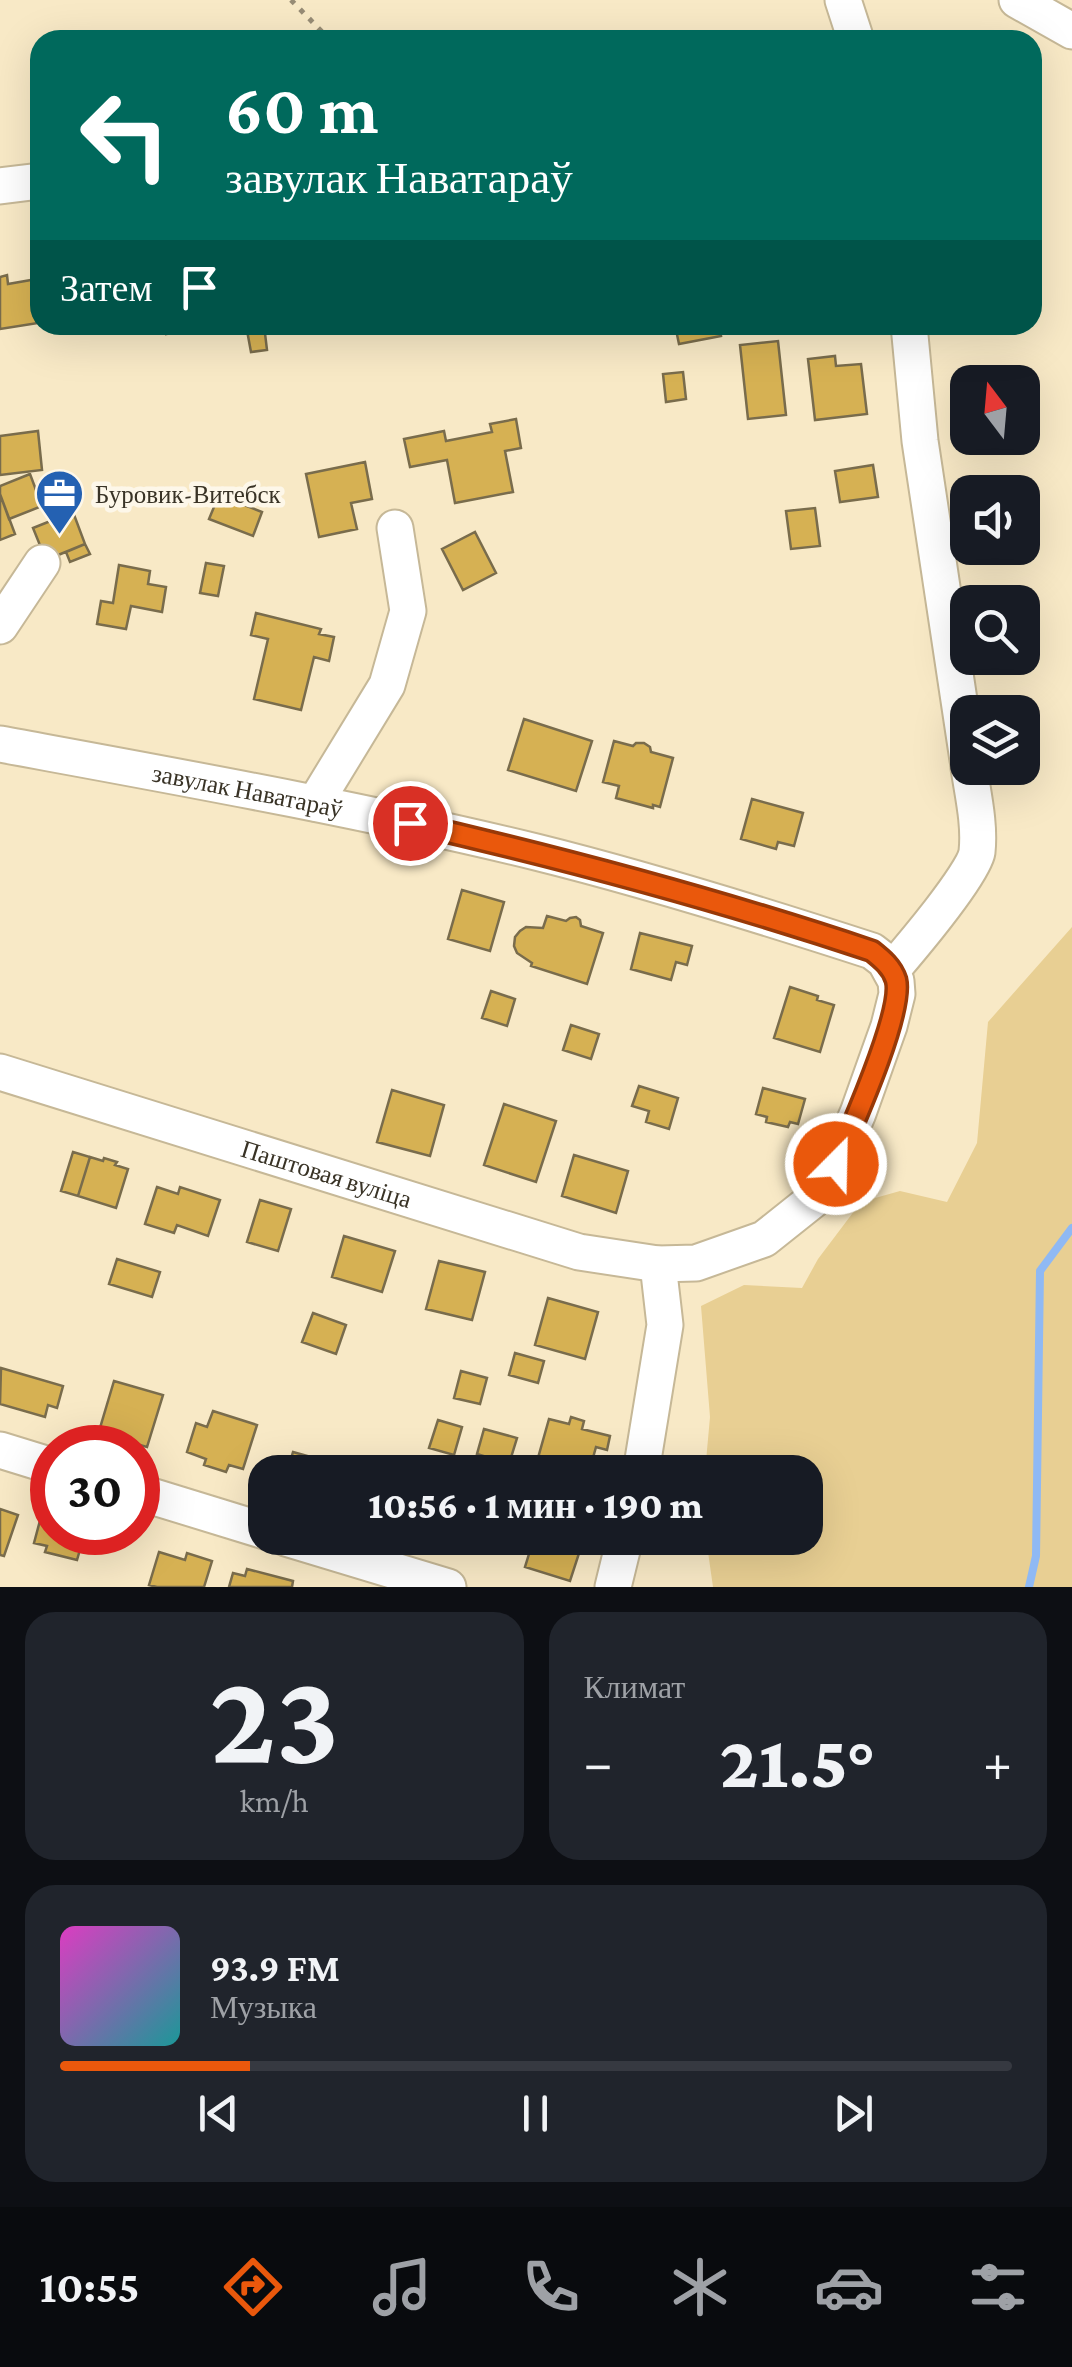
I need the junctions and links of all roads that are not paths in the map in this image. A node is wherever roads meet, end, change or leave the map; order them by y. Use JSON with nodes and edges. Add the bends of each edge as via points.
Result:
{"nodes":[{"id":1,"x":844,"y":0,"type":"edge"},
{"id":2,"x":1017,"y":0,"type":"edge"},
{"id":3,"x":853,"y":30,"type":"edge"},
{"id":4,"x":1072,"y":31,"type":"edge"},
{"id":5,"x":30,"y":182,"type":"edge"},
{"id":6,"x":0,"y":186,"type":"edge"},
{"id":7,"x":910,"y":335,"type":"edge"},
{"id":8,"x":395,"y":528,"type":"dead end"},
{"id":9,"x":42,"y":563,"type":"dead end"},
{"id":10,"x":0,"y":626,"type":"edge"},
{"id":11,"x":958,"y":695,"type":"edge"},
{"id":12,"x":0,"y":744,"type":"edge"},
{"id":13,"x":972,"y":785,"type":"edge"},
{"id":14,"x":315,"y":803,"type":"junction"},
{"id":15,"x":892,"y":972,"type":"junction"},
{"id":16,"x":0,"y":1072,"type":"edge"},
{"id":17,"x":658,"y":1264,"type":"junction"},
{"id":18,"x":0,"y":1450,"type":"edge"},
{"id":19,"x":644,"y":1455,"type":"edge"},
{"id":20,"x":30,"y":1459,"type":"edge"},
{"id":21,"x":160,"y":1499,"type":"edge"},
{"id":22,"x":248,"y":1526,"type":"edge"},
{"id":23,"x":342,"y":1555,"type":"edge"},
{"id":24,"x":621,"y":1555,"type":"edge"},
{"id":25,"x":448,"y":1587,"type":"edge"},
{"id":26,"x":613,"y":1587,"type":"edge"}],
"edges":[{"from":1,"to":3,"type":"street"},
{"from":2,"to":4,"type":"street"},
{"from":5,"to":6,"type":"street"},
{"from":7,"to":11,"type":"street"},
{"from":8,"to":14,"type":"street","via":[[408,611],[387,685]]},
{"from":9,"to":10,"type":"street"},
{"from":12,"to":14,"type":"street","name":"завулак Наватараў"},
{"from":13,"to":15,"type":"street","via":[[977,857]]},
{"from":14,"to":15,"type":"street","name":"завулак Наватараў","via":[[539,853],[748,911],[872,951]]},
{"from":15,"to":17,"type":"street","name":"Паштовая вуліца","via":[[897,994],[889,1026],[836,1164],[813,1200],[764,1239],[696,1263]]},
{"from":16,"to":17,"type":"street","name":"Паштовая вуліца","via":[[579,1252]]},
{"from":17,"to":19,"type":"street","via":[[665,1325]]},
{"from":18,"to":20,"type":"street"},
{"from":21,"to":22,"type":"street"},
{"from":23,"to":25,"type":"street"},
{"from":24,"to":26,"type":"street"}]}
